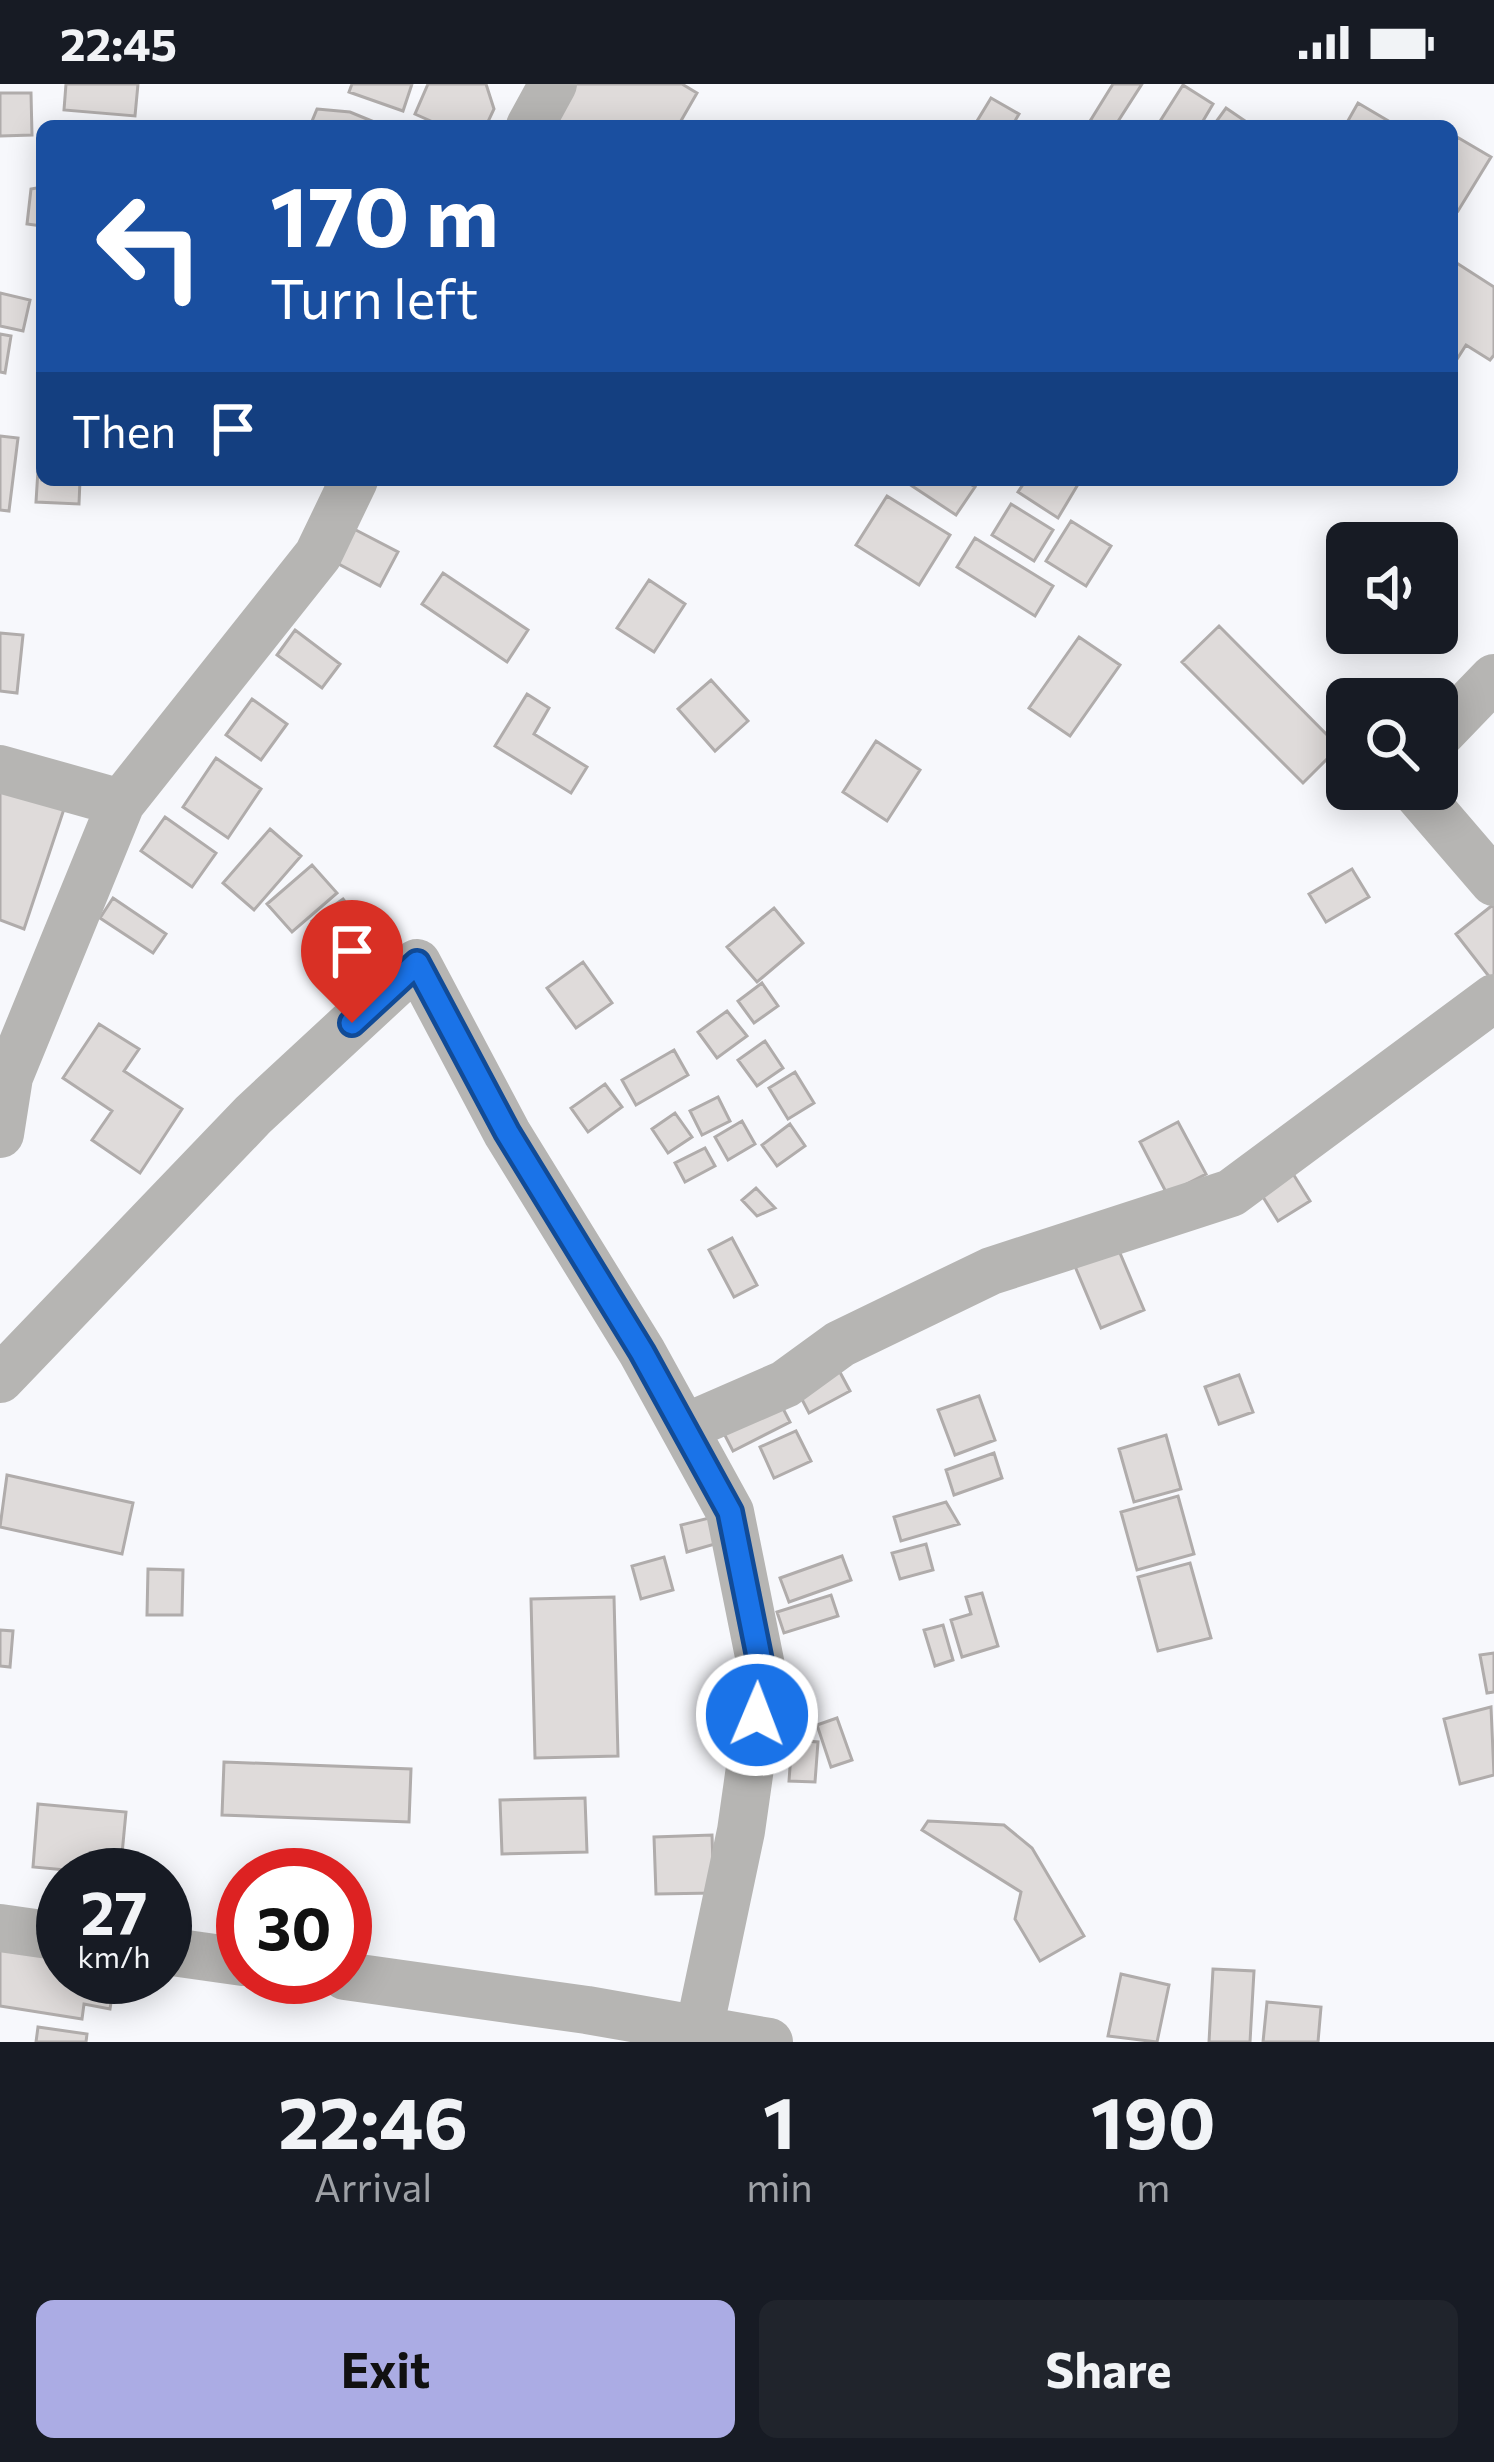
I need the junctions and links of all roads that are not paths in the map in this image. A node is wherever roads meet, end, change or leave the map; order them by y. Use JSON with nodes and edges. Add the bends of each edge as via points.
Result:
{"nodes":[{"id":1,"x":553,"y":84,"type":"edge"},
{"id":2,"x":533,"y":120,"type":"edge"},
{"id":3,"x":351,"y":486,"type":"edge"},
{"id":4,"x":1494,"y":678,"type":"edge"},
{"id":5,"x":1458,"y":715,"type":"edge"},
{"id":6,"x":0,"y":769,"type":"edge"},
{"id":7,"x":121,"y":802,"type":"junction"},
{"id":8,"x":1432,"y":810,"type":"edge"},
{"id":9,"x":1494,"y":882,"type":"edge"},
{"id":10,"x":1494,"y":998,"type":"edge"},
{"id":11,"x":0,"y":1134,"type":"edge"},
{"id":12,"x":0,"y":1379,"type":"edge"},
{"id":13,"x":684,"y":1428,"type":"junction"},
{"id":14,"x":0,"y":1928,"type":"edge"},
{"id":15,"x":36,"y":1933,"type":"edge"},
{"id":16,"x":372,"y":1980,"type":"edge"},
{"id":17,"x":699,"y":2030,"type":"junction"},
{"id":18,"x":769,"y":2042,"type":"edge"}],
"edges":[{"from":1,"to":2,"type":"street"},
{"from":3,"to":7,"type":"street","via":[[318,555]]},
{"from":4,"to":5,"type":"street"},
{"from":6,"to":7,"type":"street"},
{"from":7,"to":11,"type":"street","via":[[9,1077]]},
{"from":8,"to":9,"type":"street"},
{"from":10,"to":13,"type":"street","via":[[1231,1193],[991,1271],[840,1344],[784,1384]]},
{"from":12,"to":13,"type":"street","via":[[253,1114],[417,963],[507,1132]]},
{"from":13,"to":17,"type":"street","via":[[730,1512],[763,1676]]},
{"from":14,"to":15,"type":"street"},
{"from":16,"to":17,"type":"street"},
{"from":17,"to":18,"type":"street"}]}
